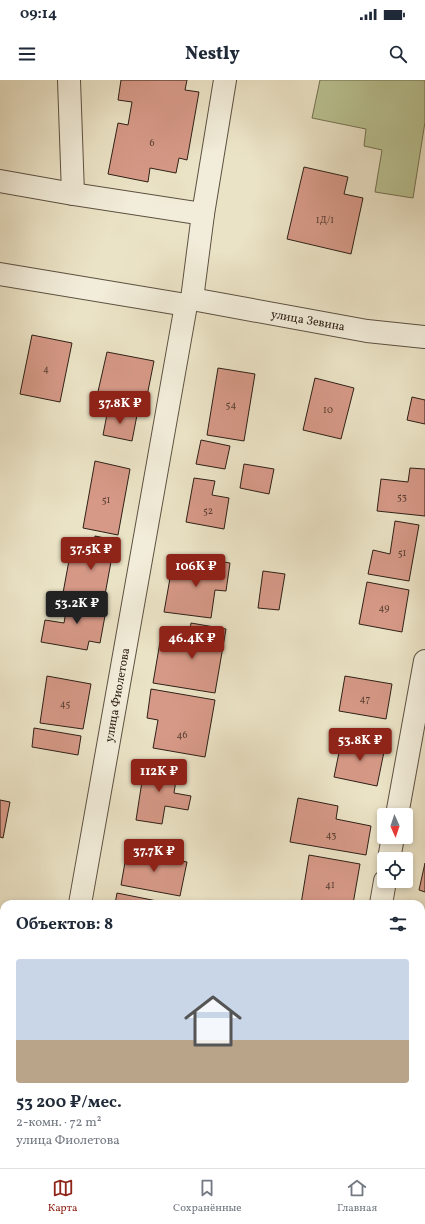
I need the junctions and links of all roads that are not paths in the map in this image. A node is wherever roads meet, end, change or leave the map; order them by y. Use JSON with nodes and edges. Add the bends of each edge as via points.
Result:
{"nodes":[{"id":1,"x":69,"y":80,"type":"edge"},
{"id":2,"x":225,"y":80,"type":"edge"},
{"id":3,"x":0,"y":180,"type":"edge"},
{"id":4,"x":73,"y":194,"type":"junction"},
{"id":5,"x":203,"y":214,"type":"junction"},
{"id":6,"x":0,"y":274,"type":"edge"},
{"id":7,"x":189,"y":302,"type":"junction"},
{"id":8,"x":425,"y":337,"type":"edge"},
{"id":9,"x":425,"y":660,"type":"edge"},
{"id":10,"x":398,"y":808,"type":"edge"},
{"id":11,"x":384,"y":888,"type":"edge"},
{"id":12,"x":81,"y":900,"type":"edge"},
{"id":13,"x":382,"y":900,"type":"edge"}],
"edges":[{"from":1,"to":4,"type":"street"},
{"from":2,"to":5,"type":"street","name":"улица Фиолетова"},
{"from":3,"to":4,"type":"street"},
{"from":4,"to":5,"type":"street"},
{"from":5,"to":7,"type":"street","name":"улица Фиолетова"},
{"from":6,"to":7,"type":"street","name":"улица Зевина"},
{"from":7,"to":8,"type":"street","name":"улица Зевина"},
{"from":7,"to":12,"type":"street","name":"улица Фиолетова"},
{"from":9,"to":10,"type":"street"},
{"from":11,"to":13,"type":"street"}]}
